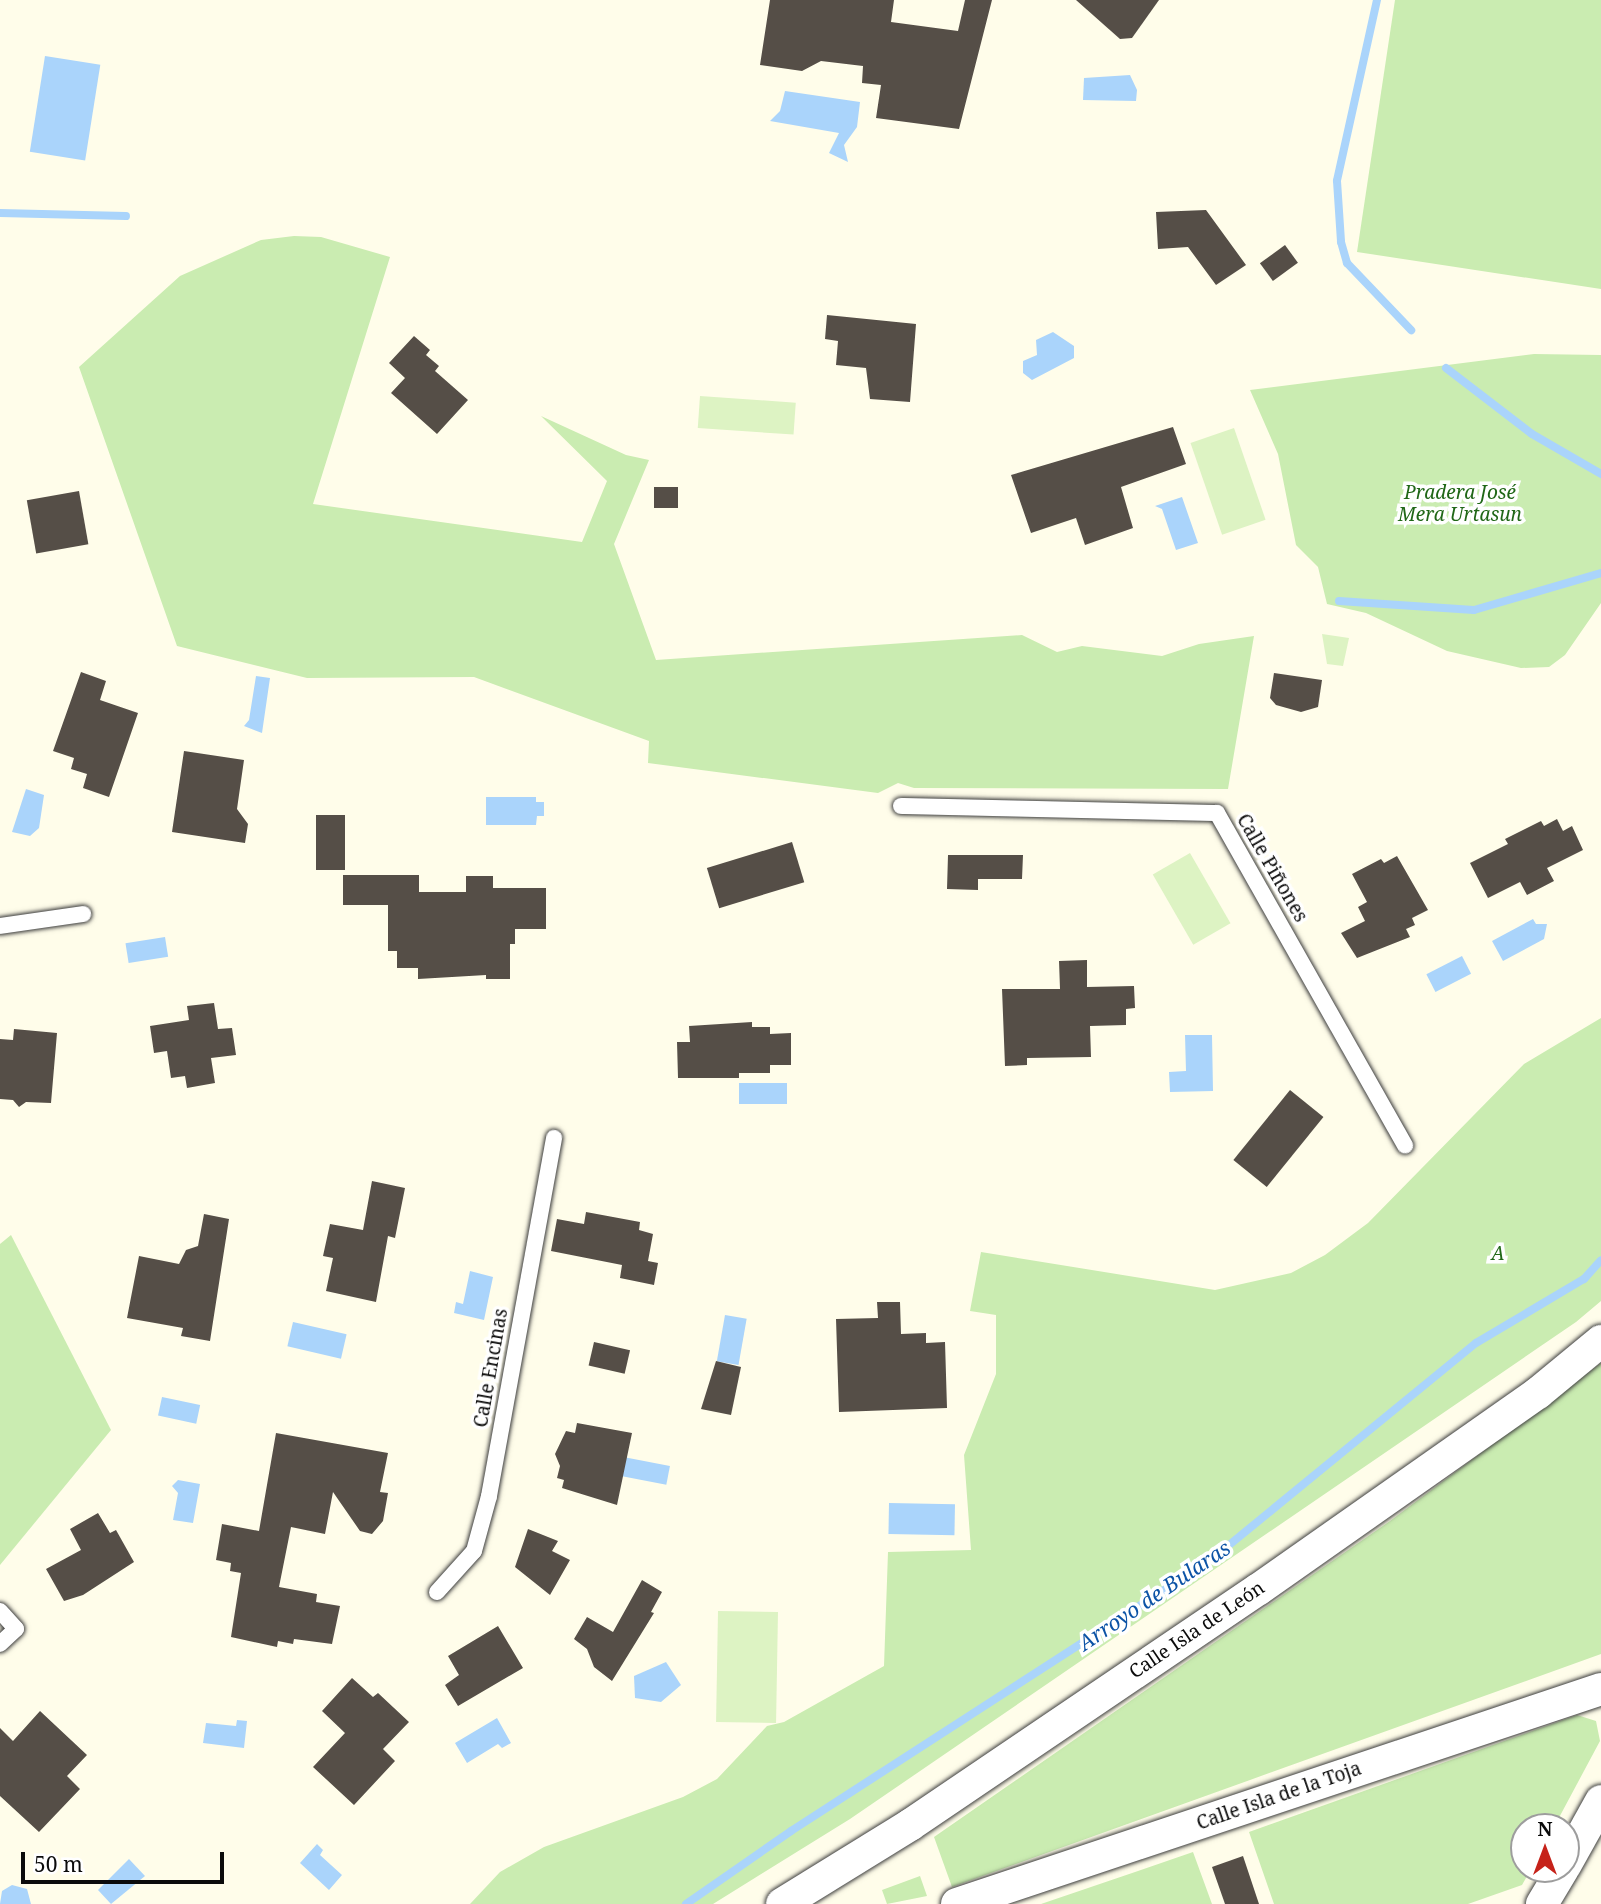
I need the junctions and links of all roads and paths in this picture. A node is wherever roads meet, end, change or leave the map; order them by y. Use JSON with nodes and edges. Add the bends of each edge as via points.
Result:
{"nodes":[{"id":1,"x":901,"y":806,"type":"dead end"},
{"id":2,"x":83,"y":914,"type":"dead end"},
{"id":3,"x":0,"y":926,"type":"edge"},
{"id":4,"x":554,"y":1138,"type":"dead end"},
{"id":5,"x":1405,"y":1145,"type":"dead end"},
{"id":6,"x":1601,"y":1341,"type":"edge"},
{"id":7,"x":437,"y":1592,"type":"dead end"},
{"id":8,"x":0,"y":1611,"type":"edge"},
{"id":9,"x":0,"y":1644,"type":"edge"},
{"id":10,"x":1601,"y":1689,"type":"edge"},
{"id":11,"x":1601,"y":1801,"type":"edge"},
{"id":12,"x":1580,"y":1841,"type":"edge"},
{"id":13,"x":1555,"y":1883,"type":"edge"},
{"id":14,"x":782,"y":1904,"type":"edge"},
{"id":15,"x":957,"y":1904,"type":"edge"},
{"id":16,"x":1542,"y":1904,"type":"edge"}],
"edges":[{"from":1,"to":5,"type":"lane","name":"Calle Piñones","via":[[1217,813]]},
{"from":2,"to":3,"type":"lane"},
{"from":4,"to":7,"type":"lane","name":"Calle Encinas","via":[[489,1496],[474,1551]]},
{"from":6,"to":14,"type":"street","name":"Calle Isla de León","via":[[1538,1393],[1259,1588],[909,1825]]},
{"from":8,"to":9,"type":"lane","via":[[16,1629]]},
{"from":10,"to":15,"type":"street","name":"Calle Isla de la Toja"},
{"from":11,"to":12,"type":"street"},
{"from":13,"to":16,"type":"street"}]}
